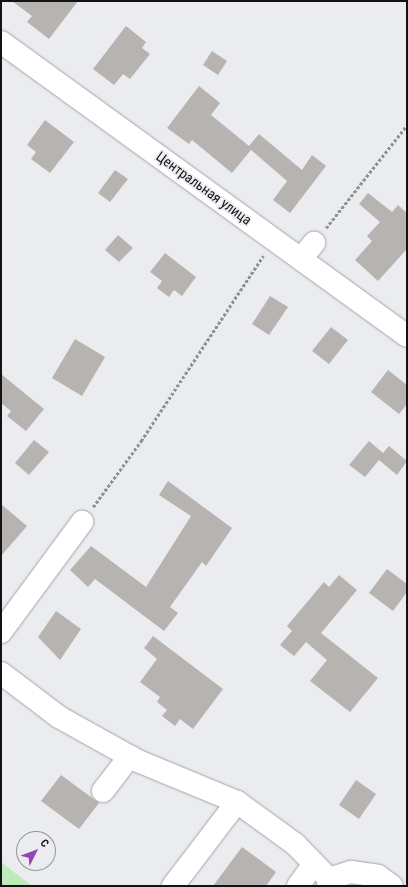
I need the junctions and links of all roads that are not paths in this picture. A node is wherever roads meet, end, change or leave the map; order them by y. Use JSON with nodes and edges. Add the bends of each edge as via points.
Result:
{"nodes":[{"id":1,"x":1,"y":42,"type":"edge"},
{"id":2,"x":407,"y":336,"type":"edge"},
{"id":3,"x":82,"y":522,"type":"road end"},
{"id":4,"x":1,"y":632,"type":"edge"},
{"id":5,"x":1,"y":673,"type":"edge"},
{"id":6,"x":134,"y":758,"type":"junction"},
{"id":7,"x":102,"y":790,"type":"dead end"},
{"id":8,"x":237,"y":802,"type":"junction"},
{"id":9,"x":314,"y":864,"type":"junction"},
{"id":10,"x":329,"y":883,"type":"edge"},
{"id":11,"x":173,"y":886,"type":"edge"},
{"id":12,"x":298,"y":886,"type":"edge"},
{"id":13,"x":392,"y":886,"type":"edge"}],
"edges":[{"from":1,"to":2,"type":"street","name":"Центральная улица","via":[[274,239],[308,251]]},
{"from":3,"to":4,"type":"street"},
{"from":5,"to":6,"type":"street","via":[[59,717]]},
{"from":6,"to":7,"type":"street"},
{"from":6,"to":8,"type":"street"},
{"from":8,"to":9,"type":"street","via":[[295,844]]},
{"from":8,"to":11,"type":"street"},
{"from":9,"to":10,"type":"street"},
{"from":9,"to":12,"type":"street"},
{"from":10,"to":13,"type":"street","via":[[351,872],[378,876]]}]}
